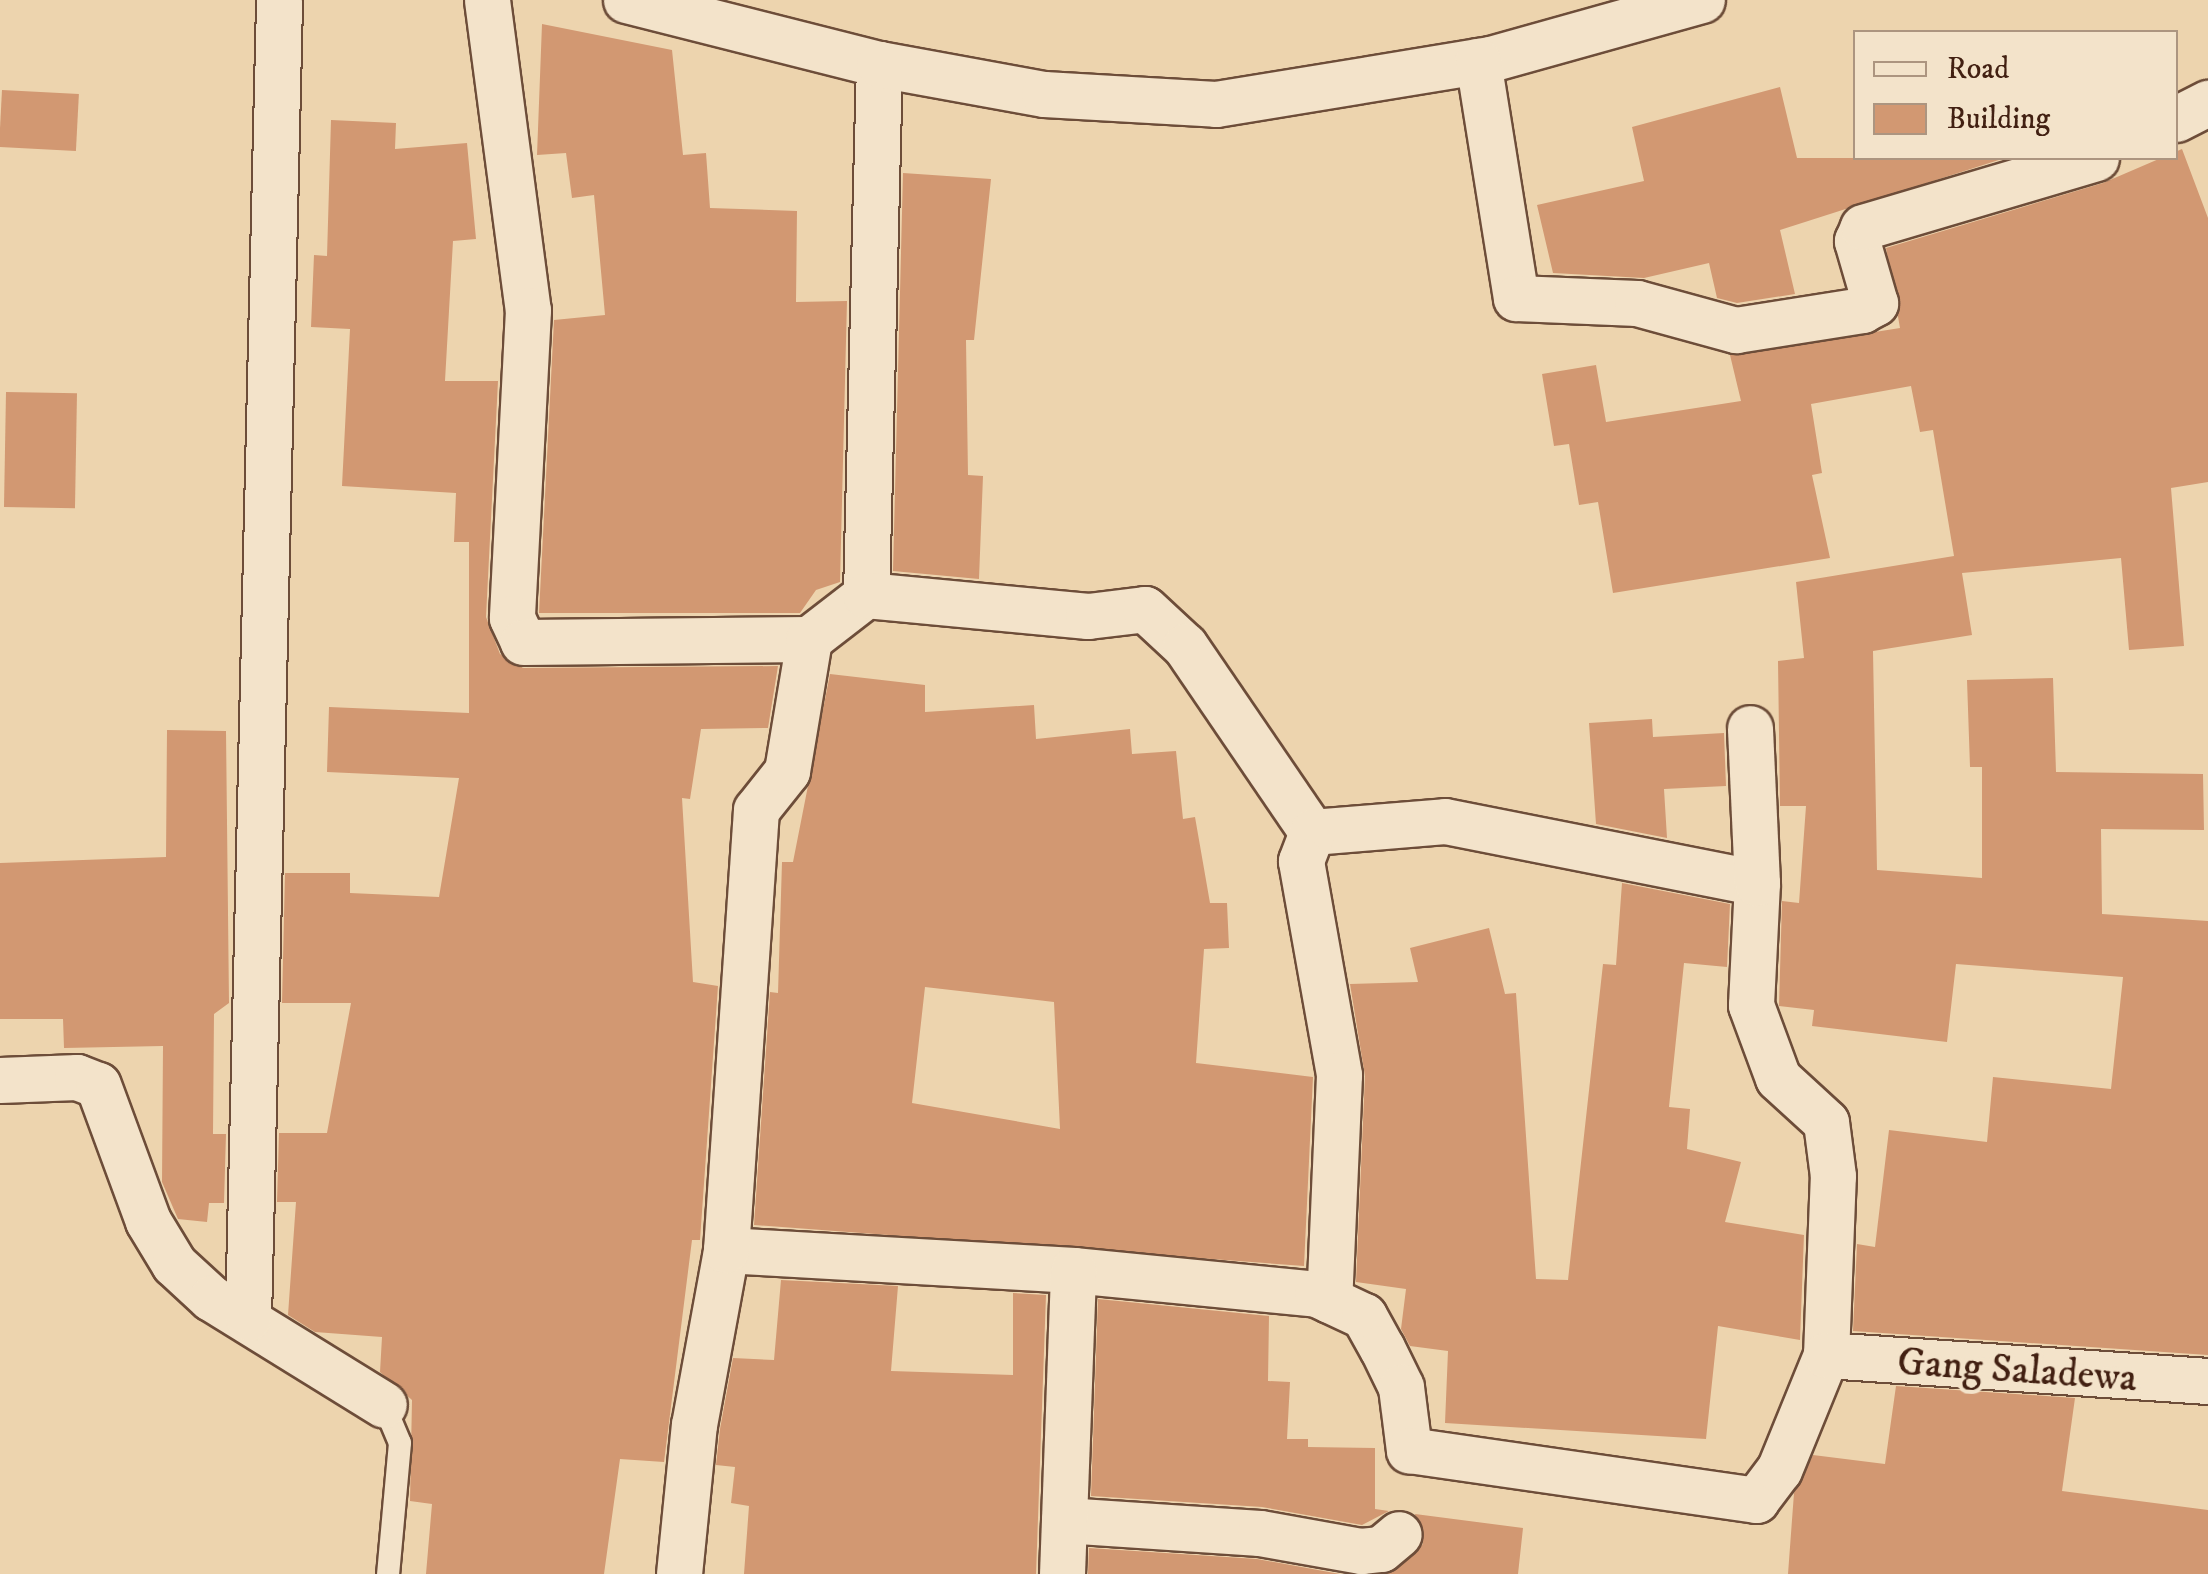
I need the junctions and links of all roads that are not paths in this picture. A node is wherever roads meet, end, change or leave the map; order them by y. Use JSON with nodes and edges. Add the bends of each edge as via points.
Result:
{"nodes":[{"id":1,"x":279,"y":0,"type":"edge"},
{"id":2,"x":487,"y":0,"type":"edge"},
{"id":3,"x":626,"y":0,"type":"edge"},
{"id":4,"x":1702,"y":0,"type":"edge"},
{"id":5,"x":1478,"y":61,"type":"junction"},
{"id":6,"x":879,"y":64,"type":"junction"},
{"id":7,"x":2208,"y":103,"type":"edge"},
{"id":8,"x":2178,"y":118,"type":"edge"},
{"id":9,"x":2089,"y":160,"type":"edge"},
{"id":10,"x":866,"y":595,"type":"junction"},
{"id":11,"x":808,"y":639,"type":"junction"},
{"id":12,"x":1750,"y":728,"type":"dead end"},
{"id":13,"x":1312,"y":832,"type":"junction"},
{"id":14,"x":1757,"y":882,"type":"junction"},
{"id":15,"x":0,"y":1080,"type":"edge"},
{"id":16,"x":726,"y":1250,"type":"junction"},
{"id":17,"x":1074,"y":1270,"type":"junction"},
{"id":18,"x":1328,"y":1300,"type":"junction"},
{"id":19,"x":248,"y":1318,"type":"junction"},
{"id":20,"x":1826,"y":1355,"type":"junction"},
{"id":21,"x":2208,"y":1381,"type":"edge"},
{"id":22,"x":384,"y":1405,"type":"joint"},
{"id":23,"x":1064,"y":1520,"type":"junction"},
{"id":24,"x":1399,"y":1534,"type":"dead end"},
{"id":25,"x":388,"y":1574,"type":"edge"},
{"id":26,"x":678,"y":1574,"type":"edge"},
{"id":27,"x":1062,"y":1574,"type":"edge"}],
"edges":[{"from":1,"to":19,"type":"street"},
{"from":2,"to":11,"type":"street","via":[[528,310],[512,618],[523,642]]},
{"from":3,"to":6,"type":"street"},
{"from":4,"to":5,"type":"street"},
{"from":5,"to":6,"type":"street","via":[[1216,104],[1044,94]]},
{"from":5,"to":9,"type":"street","via":[[1516,298],[1637,303],[1736,330],[1862,310],[1874,303],[1857,241],[1863,227]]},
{"from":6,"to":10,"type":"street"},
{"from":7,"to":8,"type":"street"},
{"from":10,"to":11,"type":"street"},
{"from":10,"to":13,"type":"street","via":[[1088,616],[1145,609],[1185,646]]},
{"from":11,"to":16,"type":"street","via":[[787,771],[756,810]]},
{"from":12,"to":14,"type":"street"},
{"from":13,"to":14,"type":"street","via":[[1445,821],[1481,834]]},
{"from":13,"to":18,"type":"street","via":[[1300,862],[1340,1076]]},
{"from":14,"to":20,"type":"street","via":[[1752,1005],[1761,1042],[1778,1078],[1826,1122],[1832,1176]]},
{"from":15,"to":19,"type":"street","via":[[77,1077],[98,1086],[148,1221],[174,1264]]},
{"from":16,"to":17,"type":"street"},
{"from":16,"to":26,"type":"street","via":[[694,1425]]},
{"from":17,"to":18,"type":"street"},
{"from":17,"to":23,"type":"street"},
{"from":18,"to":20,"type":"street","via":[[1364,1316],[1382,1348],[1402,1387],[1409,1450],[1718,1496],[1756,1500],[1779,1470]]},
{"from":19,"to":22,"type":"street"},
{"from":20,"to":21,"type":"street","name":"Gang Saladewa"},
{"from":22,"to":25,"type":"lane","via":[[400,1443]]},
{"from":23,"to":24,"type":"street","via":[[1260,1533],[1361,1551],[1381,1549]]},
{"from":23,"to":27,"type":"street"}]}
